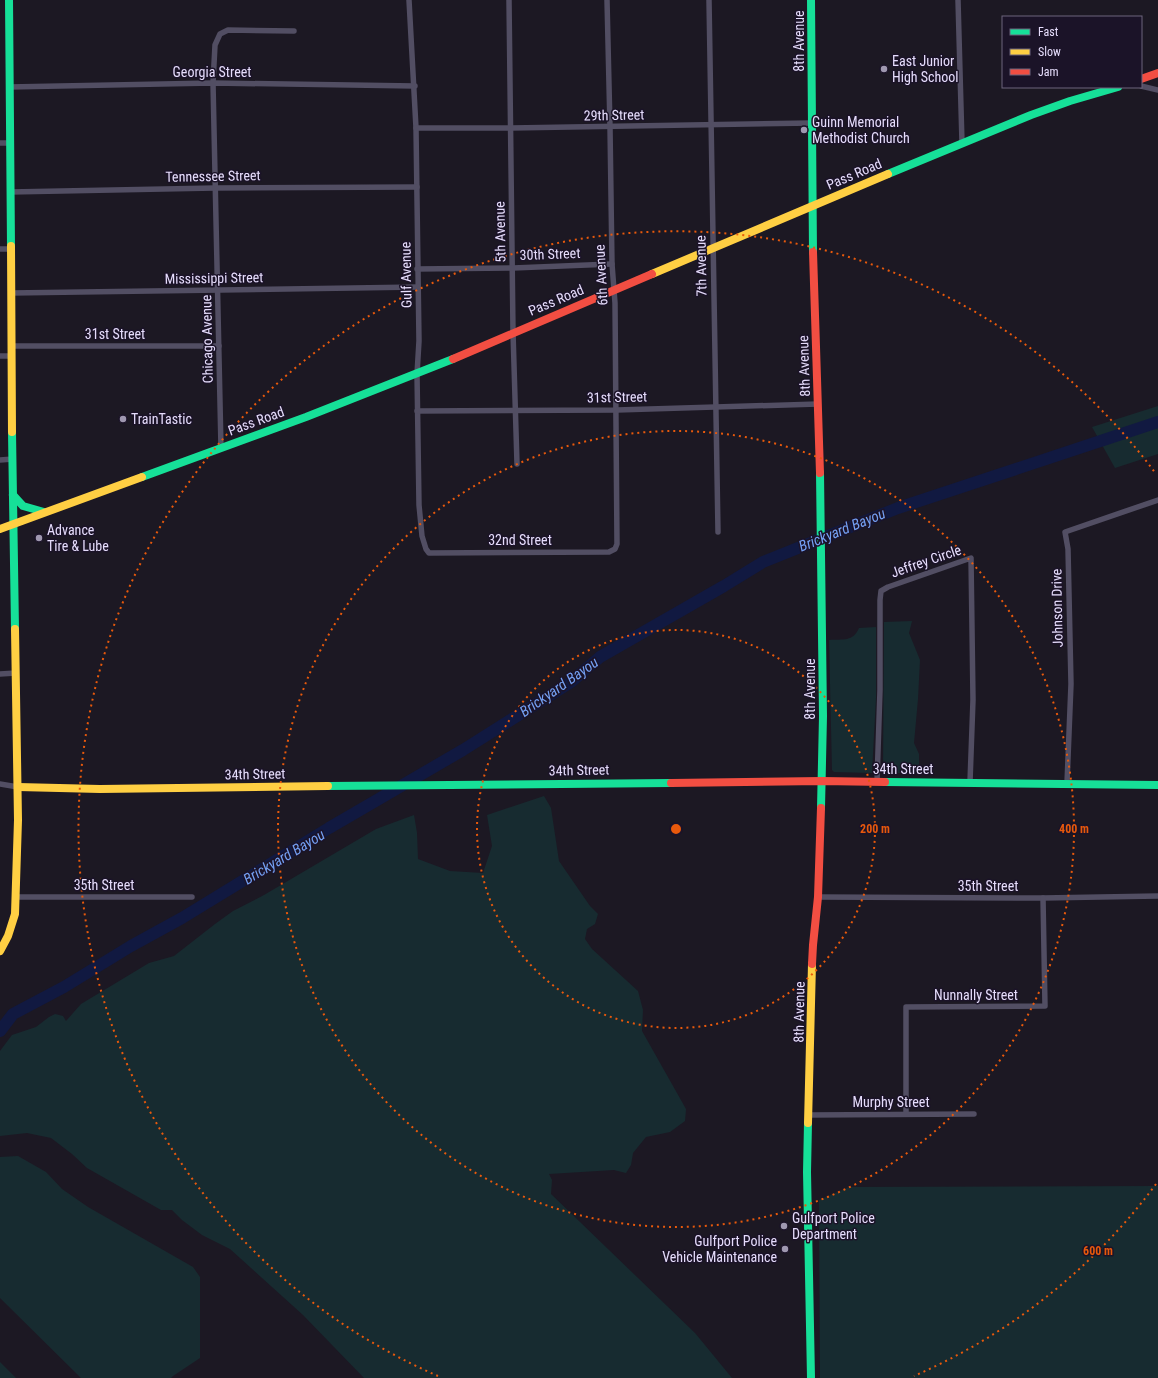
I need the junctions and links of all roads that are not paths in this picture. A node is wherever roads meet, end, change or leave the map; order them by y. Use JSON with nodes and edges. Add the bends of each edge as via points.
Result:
{"nodes":[{"id":1,"x":8,"y":0,"type":"edge"},
{"id":2,"x":409,"y":0,"type":"edge"},
{"id":3,"x":509,"y":0,"type":"edge"},
{"id":4,"x":606,"y":0,"type":"edge"},
{"id":5,"x":709,"y":0,"type":"edge"},
{"id":6,"x":811,"y":0,"type":"edge"},
{"id":7,"x":958,"y":0,"type":"edge"},
{"id":8,"x":294,"y":31,"type":"dead end"},
{"id":9,"x":1158,"y":73,"type":"edge"},
{"id":10,"x":1142,"y":79,"type":"edge"},
{"id":11,"x":214,"y":83,"type":"junction"},
{"id":12,"x":9,"y":86,"type":"junction"},
{"id":13,"x":415,"y":86,"type":"junction"},
{"id":14,"x":1142,"y":86,"type":"edge"},
{"id":15,"x":1115,"y":88,"type":"edge"},
{"id":16,"x":1158,"y":90,"type":"edge"},
{"id":17,"x":812,"y":123,"type":"junction"},
{"id":18,"x":712,"y":126,"type":"junction"},
{"id":19,"x":610,"y":127,"type":"junction"},
{"id":20,"x":416,"y":128,"type":"junction"},
{"id":21,"x":511,"y":128,"type":"junction"},
{"id":22,"x":0,"y":143,"type":"edge"},
{"id":23,"x":9,"y":143,"type":"junction"},
{"id":24,"x":962,"y":143,"type":"junction"},
{"id":25,"x":416,"y":187,"type":"junction"},
{"id":26,"x":214,"y":188,"type":"junction"},
{"id":27,"x":10,"y":192,"type":"junction"},
{"id":28,"x":812,"y":206,"type":"junction"},
{"id":29,"x":713,"y":248,"type":"junction"},
{"id":30,"x":0,"y":249,"type":"edge"},
{"id":31,"x":11,"y":249,"type":"junction"},
{"id":32,"x":612,"y":264,"type":"junction"},
{"id":33,"x":513,"y":268,"type":"junction"},
{"id":34,"x":418,"y":269,"type":"junction"},
{"id":35,"x":418,"y":287,"type":"junction"},
{"id":36,"x":218,"y":290,"type":"junction"},
{"id":37,"x":614,"y":290,"type":"junction"},
{"id":38,"x":12,"y":293,"type":"junction"},
{"id":39,"x":513,"y":332,"type":"junction"},
{"id":40,"x":12,"y":346,"type":"junction"},
{"id":41,"x":219,"y":346,"type":"junction"},
{"id":42,"x":0,"y":356,"type":"edge"},
{"id":43,"x":12,"y":356,"type":"junction"},
{"id":44,"x":417,"y":374,"type":"junction"},
{"id":45,"x":818,"y":404,"type":"junction"},
{"id":46,"x":716,"y":406,"type":"junction"},
{"id":47,"x":516,"y":410,"type":"junction"},
{"id":48,"x":616,"y":410,"type":"junction"},
{"id":49,"x":417,"y":411,"type":"junction"},
{"id":50,"x":221,"y":448,"type":"junction"},
{"id":51,"x":13,"y":459,"type":"junction"},
{"id":52,"x":0,"y":460,"type":"edge"},
{"id":53,"x":517,"y":464,"type":"dead end"},
{"id":54,"x":13,"y":495,"type":"junction"},
{"id":55,"x":1158,"y":500,"type":"edge"},
{"id":56,"x":44,"y":512,"type":"junction"},
{"id":57,"x":13,"y":523,"type":"junction"},
{"id":58,"x":0,"y":529,"type":"edge"},
{"id":59,"x":718,"y":532,"type":"dead end"},
{"id":60,"x":426,"y":549,"type":"joint"},
{"id":61,"x":615,"y":549,"type":"joint"},
{"id":62,"x":0,"y":674,"type":"edge"},
{"id":63,"x":16,"y":674,"type":"junction"},
{"id":64,"x":822,"y":781,"type":"junction"},
{"id":65,"x":877,"y":782,"type":"junction"},
{"id":66,"x":970,"y":782,"type":"junction"},
{"id":67,"x":1067,"y":783,"type":"junction"},
{"id":68,"x":0,"y":784,"type":"edge"},
{"id":69,"x":1158,"y":785,"type":"edge"},
{"id":70,"x":18,"y":787,"type":"junction"},
{"id":71,"x":1158,"y":896,"type":"edge"},
{"id":72,"x":16,"y":897,"type":"junction"},
{"id":73,"x":192,"y":897,"type":"dead end"},
{"id":74,"x":818,"y":897,"type":"junction"},
{"id":75,"x":1043,"y":898,"type":"junction"},
{"id":76,"x":0,"y":951,"type":"edge"},
{"id":77,"x":906,"y":1114,"type":"junction"},
{"id":78,"x":974,"y":1114,"type":"dead end"},
{"id":79,"x":809,"y":1115,"type":"junction"},
{"id":80,"x":811,"y":1378,"type":"edge"}],
"edges":[{"from":1,"to":12,"type":"street"},
{"from":2,"to":13,"type":"street","name":"Gulf Avenue"},
{"from":3,"to":21,"type":"street","name":"5th Avenue"},
{"from":4,"to":19,"type":"street","name":"6th Avenue"},
{"from":5,"to":18,"type":"street","name":"7th Avenue"},
{"from":6,"to":17,"type":"street","name":"8th Avenue"},
{"from":7,"to":24,"type":"street"},
{"from":8,"to":11,"type":"street","name":"Chicago Avenue","via":[[228,30],[220,34],[215,45]]},
{"from":9,"to":10,"type":"street"},
{"from":11,"to":12,"type":"street","name":"Georgia Street"},
{"from":11,"to":13,"type":"street","name":"Georgia Street"},
{"from":11,"to":26,"type":"street","name":"Chicago Avenue"},
{"from":12,"to":23,"type":"street"},
{"from":13,"to":20,"type":"street","name":"Gulf Avenue"},
{"from":14,"to":16,"type":"street"},
{"from":15,"to":24,"type":"street","name":"Pass Road","via":[[1031,115]]},
{"from":17,"to":18,"type":"street","name":"29th Street"},
{"from":17,"to":28,"type":"street","name":"8th Avenue"},
{"from":18,"to":19,"type":"street","name":"29th Street"},
{"from":18,"to":29,"type":"street","name":"7th Avenue"},
{"from":19,"to":21,"type":"street","name":"29th Street"},
{"from":19,"to":32,"type":"street","name":"6th Avenue"},
{"from":20,"to":21,"type":"street","name":"29th Street"},
{"from":20,"to":25,"type":"street","name":"Gulf Avenue"},
{"from":21,"to":33,"type":"street","name":"5th Avenue"},
{"from":22,"to":23,"type":"street"},
{"from":23,"to":27,"type":"street"},
{"from":24,"to":28,"type":"street","name":"Pass Road"},
{"from":25,"to":26,"type":"street","name":"Tennessee Street"},
{"from":25,"to":34,"type":"street","name":"Gulf Avenue"},
{"from":26,"to":27,"type":"street","name":"Tennessee Street"},
{"from":26,"to":36,"type":"street","name":"Chicago Avenue"},
{"from":27,"to":31,"type":"street"},
{"from":28,"to":29,"type":"street","name":"Pass Road"},
{"from":28,"to":45,"type":"street","name":"8th Avenue"},
{"from":29,"to":37,"type":"street","name":"Pass Road"},
{"from":29,"to":46,"type":"street","name":"7th Avenue"},
{"from":30,"to":31,"type":"street"},
{"from":31,"to":38,"type":"street"},
{"from":32,"to":33,"type":"street","name":"30th Street"},
{"from":32,"to":37,"type":"street","name":"6th Avenue"},
{"from":33,"to":34,"type":"street","name":"30th Street"},
{"from":33,"to":39,"type":"street","name":"5th Avenue"},
{"from":34,"to":35,"type":"street","name":"Gulf Avenue"},
{"from":35,"to":36,"type":"street","name":"Mississippi Street"},
{"from":35,"to":44,"type":"street","name":"Gulf Avenue"},
{"from":36,"to":38,"type":"street","name":"Mississippi Street"},
{"from":36,"to":41,"type":"street","name":"Chicago Avenue"},
{"from":37,"to":39,"type":"street","name":"Pass Road"},
{"from":37,"to":48,"type":"street","name":"6th Avenue"},
{"from":38,"to":40,"type":"street"},
{"from":39,"to":44,"type":"street","name":"Pass Road"},
{"from":39,"to":47,"type":"street","name":"5th Avenue"},
{"from":40,"to":41,"type":"street","name":"31st Street"},
{"from":40,"to":43,"type":"street"},
{"from":41,"to":50,"type":"street","name":"Chicago Avenue"},
{"from":42,"to":43,"type":"street"},
{"from":43,"to":51,"type":"street"},
{"from":44,"to":49,"type":"street","name":"Gulf Avenue"},
{"from":44,"to":50,"type":"street","name":"Pass Road"},
{"from":45,"to":46,"type":"street","name":"31st Street"},
{"from":45,"to":64,"type":"street","name":"8th Avenue","via":[[822,524]]},
{"from":46,"to":48,"type":"street","name":"31st Street"},
{"from":46,"to":59,"type":"street","name":"7th Avenue"},
{"from":47,"to":48,"type":"street","name":"31st Street"},
{"from":47,"to":49,"type":"street","name":"31st Street"},
{"from":47,"to":53,"type":"street","name":"5th Avenue"},
{"from":48,"to":61,"type":"street","name":"6th Avenue"},
{"from":49,"to":60,"type":"street","name":"Gulf Avenue","via":[[419,505]]},
{"from":50,"to":56,"type":"street","name":"Pass Road"},
{"from":51,"to":52,"type":"street"},
{"from":51,"to":54,"type":"street"},
{"from":54,"to":56,"type":"street","via":[[23,506]]},
{"from":54,"to":57,"type":"street"},
{"from":55,"to":67,"type":"street","name":"Johnson Drive","via":[[1065,532],[1068,549],[1070,684]]},
{"from":56,"to":57,"type":"street","name":"Pass Road"},
{"from":57,"to":58,"type":"street","name":"Pass Road"},
{"from":57,"to":63,"type":"street"},
{"from":60,"to":61,"type":"street","name":"32nd Street","via":[[429,553],[609,552]]},
{"from":62,"to":63,"type":"street"},
{"from":63,"to":70,"type":"street"},
{"from":64,"to":65,"type":"street","name":"34th Street"},
{"from":64,"to":70,"type":"street","name":"34th Street","via":[[100,789]]},
{"from":64,"to":74,"type":"street","name":"8th Avenue"},
{"from":65,"to":66,"type":"street","name":"34th Street"},
{"from":65,"to":66,"type":"street","name":"Jeffrey Circle","via":[[881,591],[971,558],[973,700]]},
{"from":66,"to":67,"type":"street","name":"34th Street"},
{"from":67,"to":69,"type":"street","name":"34th Street"},
{"from":68,"to":70,"type":"street","name":"34th Street"},
{"from":70,"to":72,"type":"street"},
{"from":71,"to":75,"type":"street","name":"35th Street"},
{"from":72,"to":73,"type":"street","name":"35th Street"},
{"from":72,"to":76,"type":"street","via":[[12,926]]},
{"from":74,"to":75,"type":"street","name":"35th Street"},
{"from":74,"to":79,"type":"street","name":"8th Avenue","via":[[813,945]]},
{"from":75,"to":77,"type":"street","name":"Nunnally Street","via":[[1045,1006],[906,1007]]},
{"from":77,"to":78,"type":"street","name":"Murphy Street"},
{"from":77,"to":79,"type":"street","name":"Murphy Street"},
{"from":79,"to":80,"type":"street","name":"8th Avenue","via":[[807,1172]]}]}
